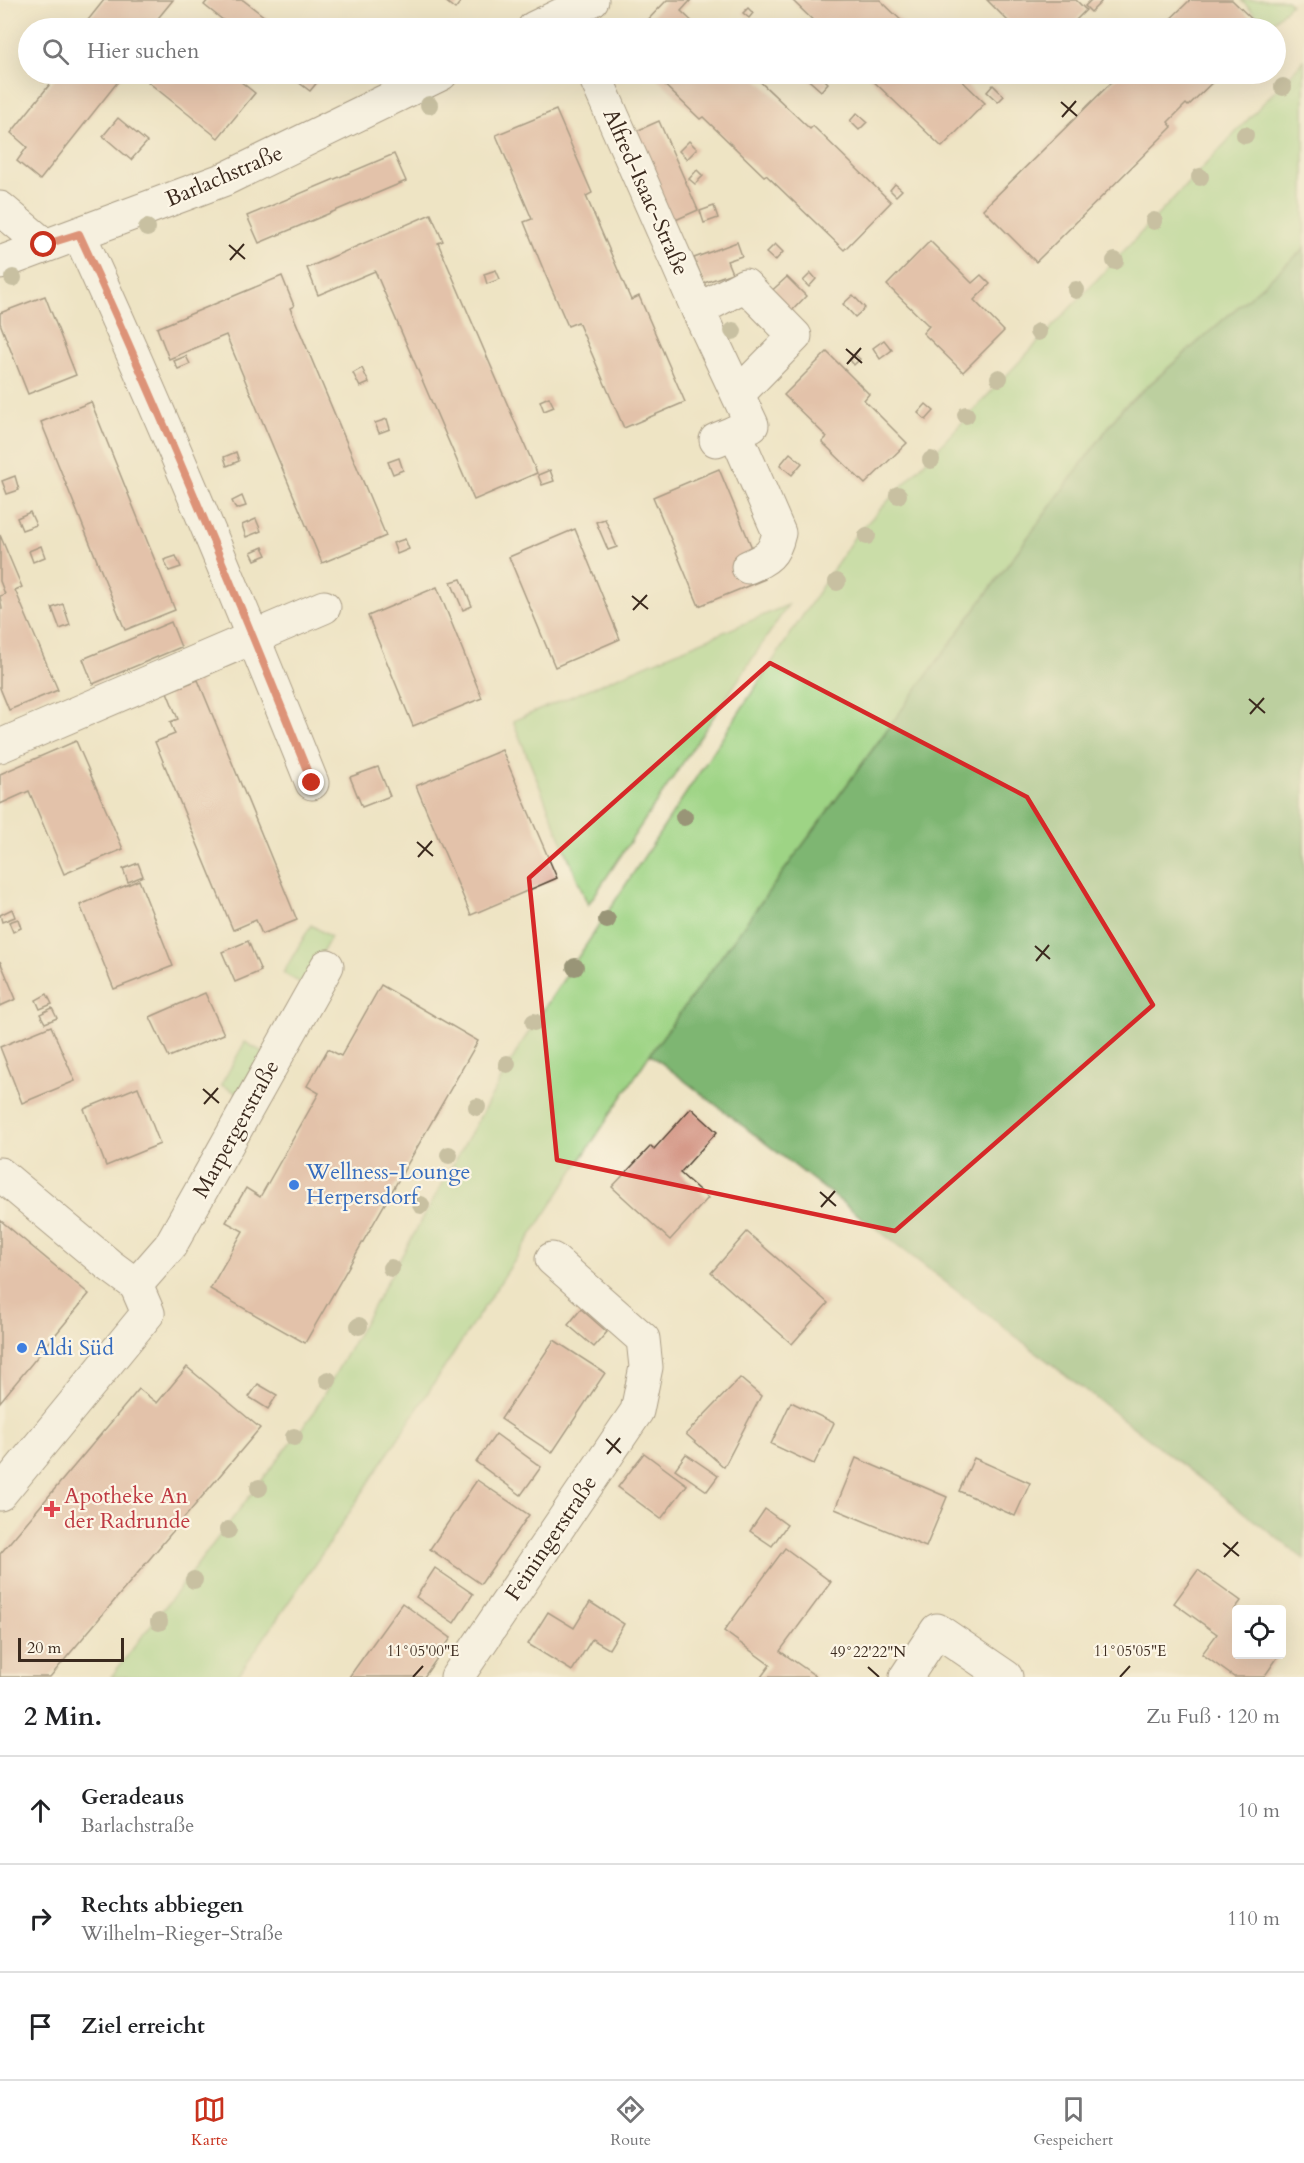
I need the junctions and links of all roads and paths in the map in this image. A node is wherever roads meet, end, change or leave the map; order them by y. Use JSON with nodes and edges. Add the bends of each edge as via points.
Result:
{"nodes":[{"id":1,"x":571,"y":10,"type":"edge"},
{"id":2,"x":555,"y":18,"type":"edge"},
{"id":3,"x":420,"y":84,"type":"edge"},
{"id":4,"x":598,"y":84,"type":"edge"},
{"id":5,"x":0,"y":208,"type":"edge"},
{"id":6,"x":79,"y":234,"type":"junction"},
{"id":7,"x":44,"y":245,"type":"junction"},
{"id":8,"x":0,"y":263,"type":"edge"},
{"id":9,"x":698,"y":310,"type":"junction"},
{"id":10,"x":738,"y":394,"type":"junction"},
{"id":11,"x":748,"y":567,"type":"dead end"},
{"id":12,"x":324,"y":607,"type":"dead end"},
{"id":13,"x":254,"y":636,"type":"junction"},
{"id":14,"x":0,"y":746,"type":"edge"},
{"id":15,"x":312,"y":783,"type":"dead end"},
{"id":16,"x":327,"y":966,"type":"dead end"},
{"id":17,"x":0,"y":1174,"type":"edge"},
{"id":18,"x":552,"y":1259,"type":"dead end"},
{"id":19,"x":136,"y":1285,"type":"junction"},
{"id":20,"x":0,"y":1494,"type":"edge"},
{"id":21,"x":458,"y":1677,"type":"edge"},
{"id":22,"x":906,"y":1677,"type":"edge"},
{"id":23,"x":1006,"y":1677,"type":"edge"}],
"edges":[{"from":1,"to":2,"type":"street"},
{"from":3,"to":6,"type":"street","name":"Barlachstraße","via":[[225,179]]},
{"from":4,"to":9,"type":"street","name":"Alfred-Isaac-Straße"},
{"from":5,"to":7,"type":"street"},
{"from":6,"to":7,"type":"street","name":"Barlachstraße"},
{"from":6,"to":13,"type":"street"},
{"from":7,"to":8,"type":"street","name":"Barlachstraße"},
{"from":9,"to":10,"type":"street","name":"Alfred-Isaac-Straße"},
{"from":9,"to":10,"type":"street","via":[[745,285],[795,336]]},
{"from":10,"to":11,"type":"street","name":"Alfred-Isaac-Straße","via":[[752,425],[725,436],[779,533],[776,550]]},
{"from":12,"to":13,"type":"street"},
{"from":13,"to":14,"type":"street"},
{"from":13,"to":15,"type":"street"},
{"from":16,"to":19,"type":"street","name":"Marpergerstraße","via":[[170,1246]]},
{"from":17,"to":19,"type":"street"},
{"from":18,"to":21,"type":"street","name":"Feiningerstraße","via":[[643,1339],[646,1367],[638,1411]]},
{"from":19,"to":20,"type":"street","via":[[148,1313]]},
{"from":22,"to":23,"type":"street","via":[[937,1630]]}]}
